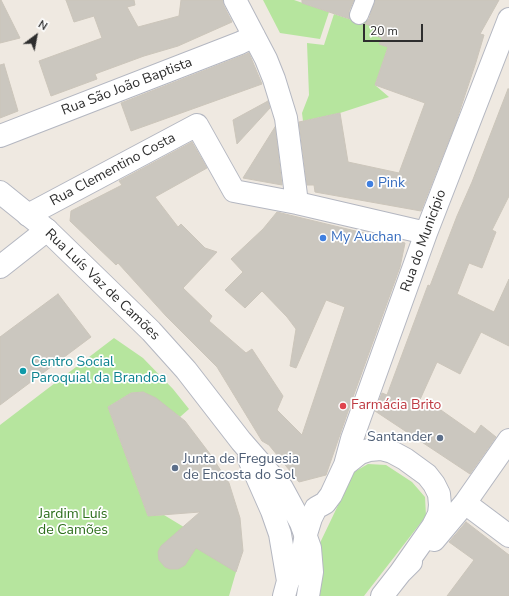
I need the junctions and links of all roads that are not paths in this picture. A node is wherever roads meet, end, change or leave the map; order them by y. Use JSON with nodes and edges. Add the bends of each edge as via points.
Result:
{"nodes":[{"id":1,"x":235,"y":0,"type":"edge"},
{"id":2,"x":509,"y":19,"type":"edge"},
{"id":3,"x":254,"y":36,"type":"junction"},
{"id":4,"x":0,"y":136,"type":"edge"},
{"id":5,"x":0,"y":192,"type":"edge"},
{"id":6,"x":297,"y":203,"type":"junction"},
{"id":7,"x":28,"y":215,"type":"junction"},
{"id":8,"x":47,"y":230,"type":"junction"},
{"id":9,"x":426,"y":233,"type":"junction"},
{"id":10,"x":0,"y":267,"type":"edge"},
{"id":11,"x":509,"y":440,"type":"edge"},
{"id":12,"x":241,"y":441,"type":"junction"},
{"id":13,"x":345,"y":465,"type":"junction"},
{"id":14,"x":286,"y":496,"type":"junction"},
{"id":15,"x":465,"y":503,"type":"junction"},
{"id":16,"x":316,"y":508,"type":"junction"},
{"id":17,"x":306,"y":534,"type":"junction"},
{"id":18,"x":509,"y":536,"type":"edge"},
{"id":19,"x":400,"y":573,"type":"junction"},
{"id":20,"x":286,"y":589,"type":"edge"},
{"id":21,"x":308,"y":596,"type":"edge"},
{"id":22,"x":382,"y":596,"type":"edge"}],
"edges":[{"from":1,"to":3,"type":"street"},
{"from":2,"to":9,"type":"street","name":"Rua do Município"},
{"from":3,"to":4,"type":"street","name":"Rua São João Baptista"},
{"from":3,"to":6,"type":"street","via":[[274,79],[286,118]]},
{"from":5,"to":7,"type":"street","name":"Rua Luís Vaz de Camões"},
{"from":6,"to":7,"type":"street","name":"Rua Clementino Costa","via":[[234,191],[197,125]]},
{"from":6,"to":9,"type":"street"},
{"from":7,"to":8,"type":"street","name":"Rua Luís Vaz de Camões"},
{"from":8,"to":10,"type":"street"},
{"from":8,"to":12,"type":"street","name":"Rua Luís Vaz de Camões","via":[[186,370]]},
{"from":9,"to":13,"type":"street","name":"Rua do Município"},
{"from":11,"to":15,"type":"street"},
{"from":12,"to":14,"type":"street"},
{"from":12,"to":20,"type":"street","via":[[280,534]]},
{"from":13,"to":16,"type":"street","name":"Rua do Município","via":[[331,495],[325,503]]},
{"from":13,"to":19,"type":"street","via":[[360,453],[381,449],[406,459],[434,484],[439,494],[439,514]]},
{"from":14,"to":16,"type":"street","via":[[303,505]]},
{"from":14,"to":17,"type":"street"},
{"from":15,"to":18,"type":"street"},
{"from":15,"to":19,"type":"street","via":[[442,532]]},
{"from":16,"to":17,"type":"street"},
{"from":17,"to":20,"type":"street","via":[[299,565]]},
{"from":17,"to":21,"type":"street","via":[[312,572]]},
{"from":19,"to":22,"type":"street"}]}
